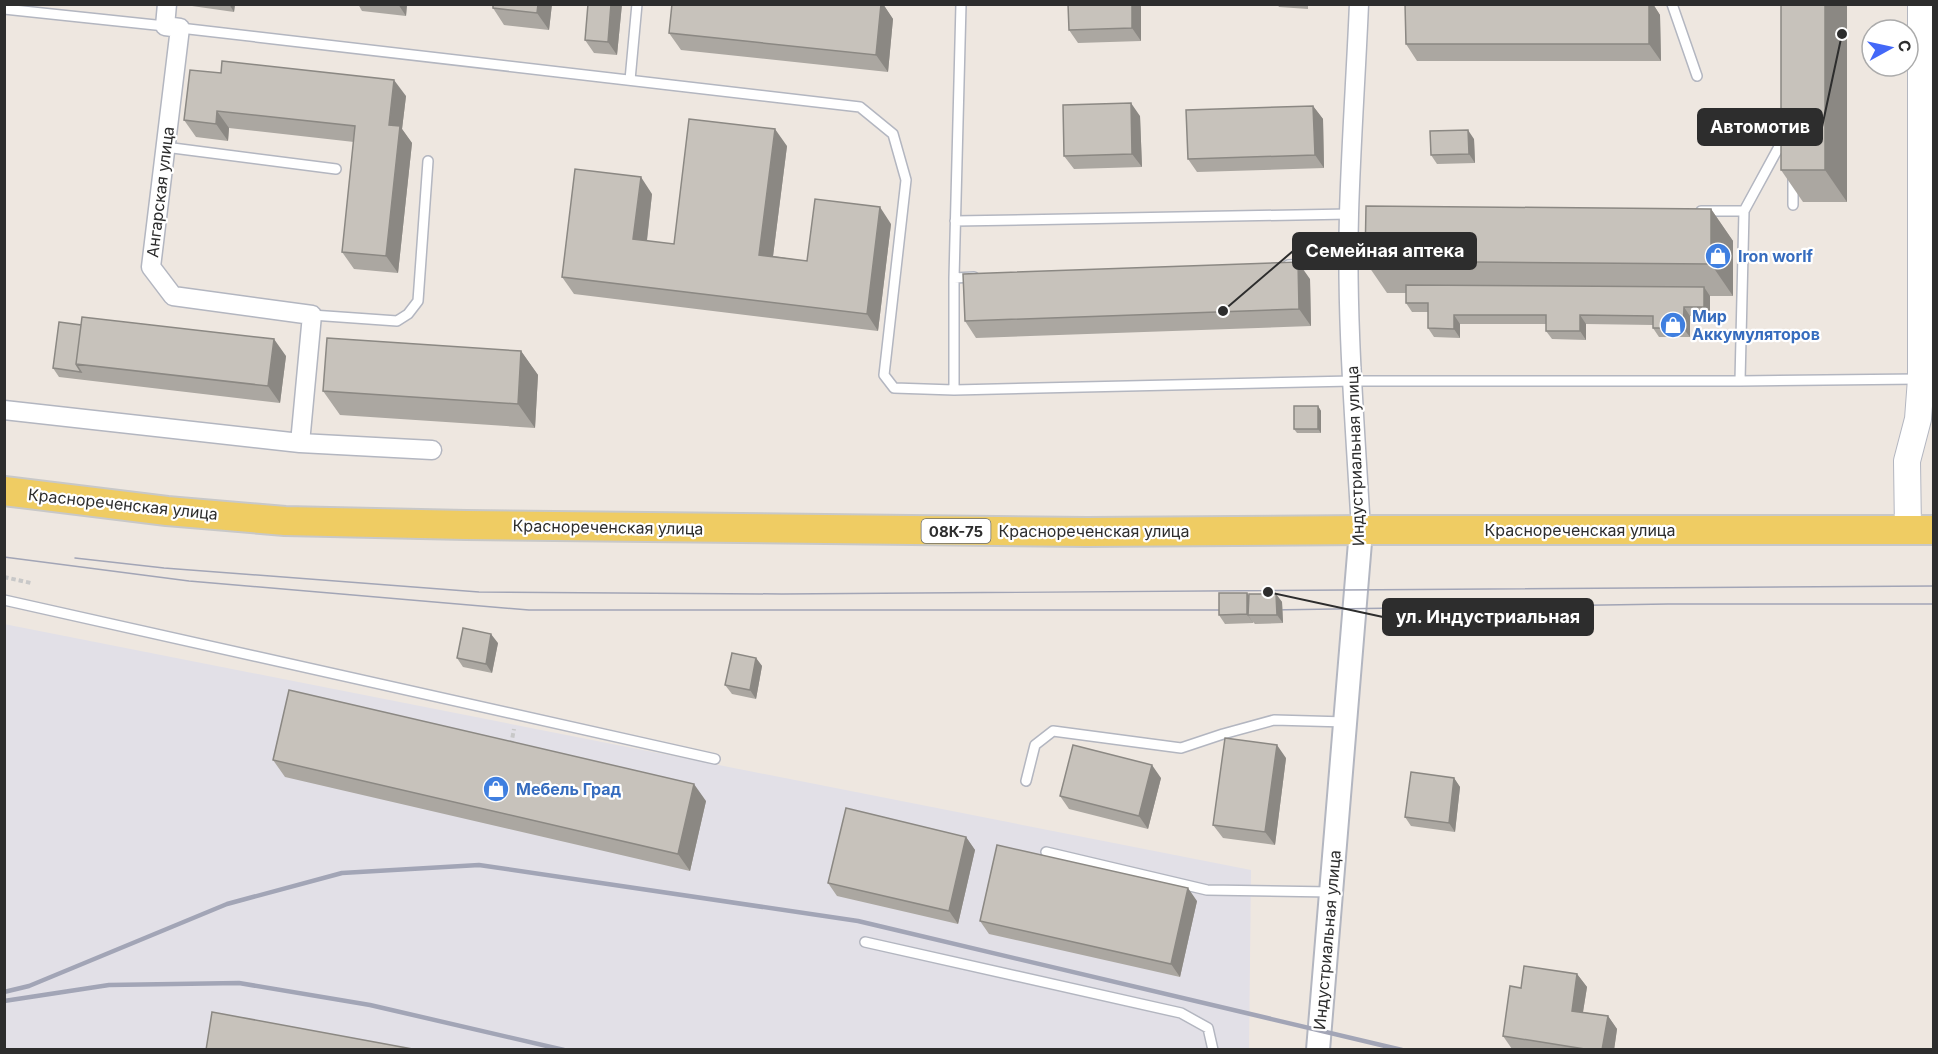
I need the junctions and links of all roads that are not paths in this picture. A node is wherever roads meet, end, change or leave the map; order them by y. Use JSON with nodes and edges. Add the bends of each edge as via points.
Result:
{"nodes":[{"id":1,"x":167,"y":4,"type":"edge"},
{"id":2,"x":637,"y":4,"type":"edge"},
{"id":3,"x":961,"y":4,"type":"edge"},
{"id":4,"x":1359,"y":4,"type":"edge"},
{"id":5,"x":1672,"y":4,"type":"edge"},
{"id":6,"x":1921,"y":4,"type":"edge"},
{"id":7,"x":4,"y":9,"type":"edge"},
{"id":8,"x":172,"y":27,"type":"junction"},
{"id":9,"x":1697,"y":76,"type":"dead end"},
{"id":10,"x":630,"y":80,"type":"junction"},
{"id":11,"x":1793,"y":141,"type":"edge"},
{"id":12,"x":165,"y":147,"type":"junction"},
{"id":13,"x":428,"y":160,"type":"dead end"},
{"id":14,"x":1793,"y":163,"type":"edge"},
{"id":15,"x":336,"y":169,"type":"dead end"},
{"id":16,"x":1793,"y":205,"type":"edge"},
{"id":17,"x":1744,"y":211,"type":"junction"},
{"id":18,"x":1688,"y":212,"type":"edge"},
{"id":19,"x":1355,"y":214,"type":"junction"},
{"id":20,"x":955,"y":221,"type":"junction"},
{"id":21,"x":1348,"y":262,"type":"junction"},
{"id":22,"x":1277,"y":265,"type":"edge"},
{"id":23,"x":990,"y":277,"type":"edge"},
{"id":24,"x":954,"y":278,"type":"junction"},
{"id":25,"x":312,"y":315,"type":"junction"},
{"id":26,"x":1927,"y":327,"type":"edge"},
{"id":27,"x":1921,"y":379,"type":"junction"},
{"id":28,"x":1352,"y":381,"type":"junction"},
{"id":29,"x":1740,"y":381,"type":"junction"},
{"id":30,"x":954,"y":390,"type":"junction"},
{"id":31,"x":4,"y":410,"type":"edge"},
{"id":32,"x":300,"y":444,"type":"junction"},
{"id":33,"x":432,"y":450,"type":"dead end"},
{"id":34,"x":4,"y":491,"type":"edge"},
{"id":35,"x":1361,"y":530,"type":"junction"},
{"id":36,"x":1921,"y":530,"type":"edge"},
{"id":37,"x":4,"y":600,"type":"edge"},
{"id":38,"x":1346,"y":722,"type":"junction"},
{"id":39,"x":715,"y":759,"type":"dead end"},
{"id":40,"x":1026,"y":781,"type":"dead end"},
{"id":41,"x":1046,"y":852,"type":"dead end"},
{"id":42,"x":1330,"y":892,"type":"junction"},
{"id":43,"x":865,"y":942,"type":"dead end"},
{"id":44,"x":1213,"y":1050,"type":"edge"},
{"id":45,"x":1318,"y":1050,"type":"edge"}],
"edges":[{"from":1,"to":8,"type":"street","name":"Ангарская улица"},
{"from":2,"to":10,"type":"lane"},
{"from":3,"to":20,"type":"lane"},
{"from":4,"to":19,"type":"street","name":"Индустриальная улица"},
{"from":5,"to":9,"type":"lane"},
{"from":6,"to":26,"type":"main road"},
{"from":7,"to":8,"type":"lane"},
{"from":8,"to":10,"type":"lane"},
{"from":8,"to":12,"type":"street","name":"Ангарская улица"},
{"from":10,"to":30,"type":"lane","via":[[860,107],[893,134],[906,180],[884,375],[894,387]]},
{"from":11,"to":17,"type":"lane","via":[[1793,120]]},
{"from":12,"to":15,"type":"lane"},
{"from":12,"to":25,"type":"street","name":"Ангарская улица","via":[[151,267],[173,296]]},
{"from":13,"to":25,"type":"lane","via":[[418,301],[397,321]]},
{"from":14,"to":16,"type":"lane"},
{"from":17,"to":18,"type":"lane"},
{"from":17,"to":29,"type":"lane"},
{"from":19,"to":20,"type":"lane"},
{"from":19,"to":21,"type":"street","name":"Индустриальная улица"},
{"from":20,"to":24,"type":"lane"},
{"from":21,"to":22,"type":"lane"},
{"from":21,"to":28,"type":"street","name":"Индустриальная улица"},
{"from":23,"to":24,"type":"lane"},
{"from":24,"to":30,"type":"lane"},
{"from":25,"to":32,"type":"street"},
{"from":26,"to":27,"type":"main road"},
{"from":27,"to":29,"type":"lane"},
{"from":27,"to":36,"type":"main road","via":[[1922,419],[1908,461]]},
{"from":28,"to":29,"type":"lane"},
{"from":28,"to":30,"type":"lane"},
{"from":28,"to":35,"type":"street","name":"Индустриальная улица"},
{"from":31,"to":32,"type":"street"},
{"from":32,"to":33,"type":"street"},
{"from":34,"to":35,"type":"main road","name":"Краснореченская улица","number":"08К-75","via":[[167,511],[285,520],[1064,532]]},
{"from":35,"to":36,"type":"main road","name":"Краснореченская улица","number":"08К-75"},
{"from":35,"to":38,"type":"street","name":"Индустриальная улица"},
{"from":37,"to":39,"type":"lane"},
{"from":38,"to":40,"type":"lane","via":[[1274,720],[1181,748],[1053,731],[1035,745]]},
{"from":38,"to":42,"type":"street","name":"Индустриальная улица"},
{"from":41,"to":42,"type":"lane","via":[[1206,890]]},
{"from":42,"to":45,"type":"street","name":"Индустриальная улица"},
{"from":43,"to":44,"type":"lane","via":[[1181,1013],[1208,1029]]}]}
